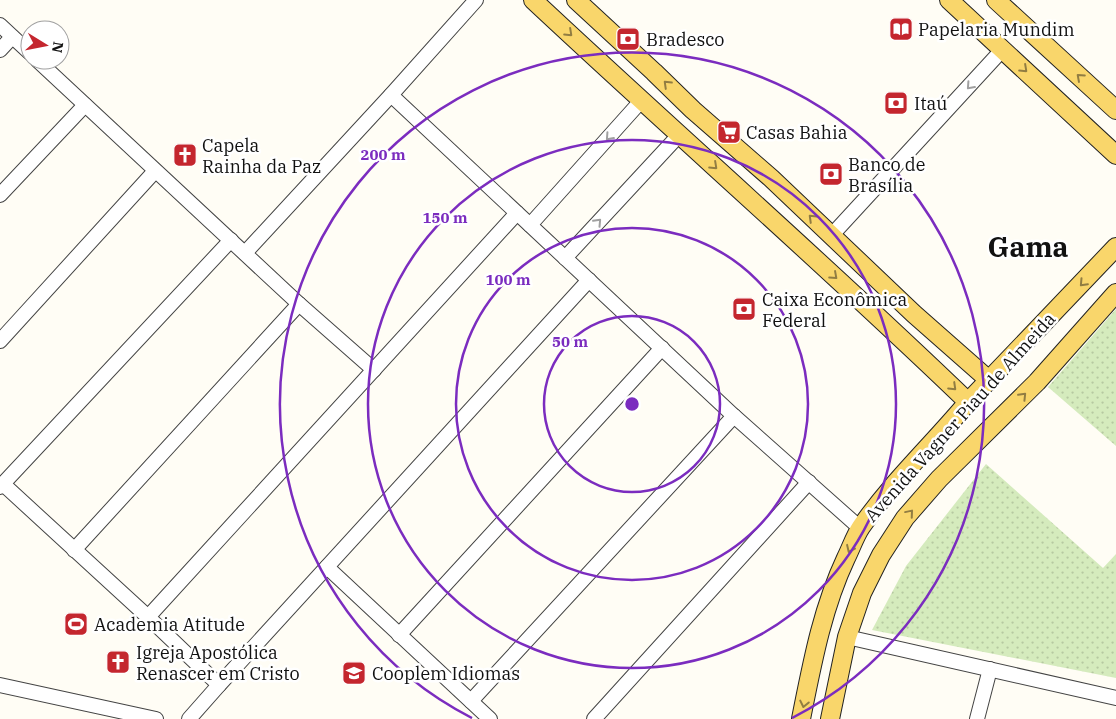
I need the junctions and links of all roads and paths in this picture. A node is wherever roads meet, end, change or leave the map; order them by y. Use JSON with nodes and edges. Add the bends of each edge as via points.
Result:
{"nodes":[{"id":1,"x":476,"y":0,"type":"edge"},
{"id":2,"x":533,"y":0,"type":"edge"},
{"id":3,"x":576,"y":0,"type":"edge"},
{"id":4,"x":949,"y":0,"type":"edge"},
{"id":5,"x":996,"y":0,"type":"edge"},
{"id":6,"x":0,"y":25,"type":"edge"},
{"id":7,"x":12,"y":37,"type":"junction"},
{"id":8,"x":20,"y":44,"type":"edge"},
{"id":9,"x":0,"y":50,"type":"edge"},
{"id":10,"x":1003,"y":50,"type":"junction"},
{"id":11,"x":48,"y":70,"type":"edge"},
{"id":12,"x":391,"y":95,"type":"junction"},
{"id":13,"x":641,"y":101,"type":"junction"},
{"id":14,"x":84,"y":104,"type":"junction"},
{"id":15,"x":693,"y":110,"type":"junction"},
{"id":16,"x":1116,"y":110,"type":"edge"},
{"id":17,"x":715,"y":129,"type":"junction"},
{"id":18,"x":680,"y":134,"type":"junction"},
{"id":19,"x":697,"y":149,"type":"junction"},
{"id":20,"x":1116,"y":155,"type":"edge"},
{"id":21,"x":155,"y":171,"type":"junction"},
{"id":22,"x":0,"y":195,"type":"edge"},
{"id":23,"x":516,"y":213,"type":"junction"},
{"id":24,"x":530,"y":225,"type":"junction"},
{"id":25,"x":830,"y":236,"type":"junction"},
{"id":26,"x":231,"y":240,"type":"junction"},
{"id":27,"x":1116,"y":247,"type":"edge"},
{"id":28,"x":245,"y":253,"type":"junction"},
{"id":29,"x":565,"y":258,"type":"junction"},
{"id":30,"x":589,"y":280,"type":"junction"},
{"id":31,"x":1116,"y":293,"type":"edge"},
{"id":32,"x":299,"y":304,"type":"junction"},
{"id":33,"x":914,"y":314,"type":"junction"},
{"id":34,"x":897,"y":334,"type":"junction"},
{"id":35,"x":0,"y":340,"type":"edge"},
{"id":36,"x":662,"y":348,"type":"junction"},
{"id":37,"x":374,"y":370,"type":"junction"},
{"id":38,"x":990,"y":381,"type":"junction"},
{"id":39,"x":968,"y":402,"type":"junction"},
{"id":40,"x":734,"y":416,"type":"junction"},
{"id":41,"x":948,"y":427,"type":"junction"},
{"id":42,"x":965,"y":454,"type":"junction"},
{"id":43,"x":919,"y":457,"type":"junction"},
{"id":44,"x":939,"y":479,"type":"junction"},
{"id":45,"x":809,"y":482,"type":"junction"},
{"id":46,"x":1,"y":486,"type":"edge"},
{"id":47,"x":860,"y":528,"type":"junction"},
{"id":48,"x":74,"y":550,"type":"junction"},
{"id":49,"x":326,"y":567,"type":"junction"},
{"id":50,"x":148,"y":618,"type":"junction"},
{"id":51,"x":399,"y":635,"type":"junction"},
{"id":52,"x":847,"y":637,"type":"junction"},
{"id":53,"x":990,"y":669,"type":"junction"},
{"id":54,"x":0,"y":685,"type":"edge"},
{"id":55,"x":219,"y":685,"type":"junction"},
{"id":56,"x":1116,"y":698,"type":"edge"},
{"id":57,"x":472,"y":701,"type":"junction"},
{"id":58,"x":156,"y":719,"type":"edge"},
{"id":59,"x":189,"y":719,"type":"edge"},
{"id":60,"x":490,"y":719,"type":"edge"},
{"id":61,"x":594,"y":719,"type":"edge"},
{"id":62,"x":801,"y":719,"type":"edge"},
{"id":63,"x":830,"y":719,"type":"edge"},
{"id":64,"x":977,"y":719,"type":"edge"}],
"edges":[{"from":1,"to":12,"type":"street"},
{"from":2,"to":13,"type":"main road","one_way":true},
{"from":15,"to":3,"type":"main road","one_way":true},
{"from":4,"to":10,"type":"main road"},
{"from":16,"to":5,"type":"main road","one_way":true},
{"from":6,"to":7,"type":"street"},
{"from":7,"to":8,"type":"street"},
{"from":7,"to":9,"type":"street"},
{"from":10,"to":20,"type":"main road","one_way":true},
{"from":10,"to":25,"type":"street","one_way":true},
{"from":11,"to":14,"type":"street"},
{"from":12,"to":23,"type":"street"},
{"from":12,"to":28,"type":"street"},
{"from":13,"to":18,"type":"main road"},
{"from":13,"to":24,"type":"street","one_way":true},
{"from":14,"to":21,"type":"street"},
{"from":14,"to":22,"type":"street"},
{"from":15,"to":17,"type":"main road"},
{"from":15,"to":18,"type":"main road","via":[[692,118]]},
{"from":17,"to":19,"type":"main road","via":[[704,136]]},
{"from":25,"to":17,"type":"main road","one_way":true},
{"from":18,"to":19,"type":"main road"},
{"from":29,"to":18,"type":"street","one_way":true},
{"from":19,"to":34,"type":"main road","one_way":true},
{"from":21,"to":26,"type":"street"},
{"from":21,"to":35,"type":"street"},
{"from":23,"to":24,"type":"street"},
{"from":23,"to":37,"type":"street"},
{"from":24,"to":29,"type":"street"},
{"from":25,"to":33,"type":"main road"},
{"from":26,"to":28,"type":"street"},
{"from":26,"to":46,"type":"street"},
{"from":27,"to":38,"type":"main road","name":"Avenida Vagner Piau de Almeida","one_way":true},
{"from":28,"to":32,"type":"street"},
{"from":29,"to":30,"type":"street"},
{"from":30,"to":36,"type":"street"},
{"from":30,"to":49,"type":"street"},
{"from":42,"to":31,"type":"main road","name":"Avenida Vagner Piau de Almeida","one_way":true,"via":[[1037,382]]},
{"from":32,"to":37,"type":"street"},
{"from":32,"to":48,"type":"street"},
{"from":33,"to":34,"type":"main road","via":[[910,328]]},
{"from":33,"to":38,"type":"main road"},
{"from":34,"to":39,"type":"main road","one_way":true},
{"from":36,"to":40,"type":"street"},
{"from":36,"to":51,"type":"street"},
{"from":37,"to":50,"type":"street"},
{"from":38,"to":39,"type":"main road","name":"Avenida Vagner Piau de Almeida"},
{"from":39,"to":41,"type":"main road","name":"Avenida Vagner Piau de Almeida"},
{"from":40,"to":45,"type":"street"},
{"from":40,"to":57,"type":"street"},
{"from":41,"to":42,"type":"main road","via":[[946,448],[954,455]]},
{"from":41,"to":43,"type":"main road","name":"Avenida Vagner Piau de Almeida"},
{"from":42,"to":44,"type":"main road","name":"Avenida Vagner Piau de Almeida"},
{"from":43,"to":44,"type":"main road","via":[[929,455],[938,460],[941,467]]},
{"from":43,"to":47,"type":"main road","name":"Avenida Vagner Piau de Almeida"},
{"from":52,"to":44,"type":"main road","name":"Avenida Vagner Piau de Almeida","one_way":true,"via":[[862,593],[881,555],[906,518]]},
{"from":45,"to":47,"type":"street"},
{"from":45,"to":61,"type":"street"},
{"from":46,"to":48,"type":"street"},
{"from":47,"to":62,"type":"main road","name":"Avenida Vagner Piau de Almeida","one_way":true,"via":[[825,610]]},
{"from":48,"to":50,"type":"street"},
{"from":49,"to":51,"type":"street"},
{"from":49,"to":55,"type":"street"},
{"from":50,"to":55,"type":"street"},
{"from":51,"to":57,"type":"street"},
{"from":52,"to":53,"type":"street"},
{"from":52,"to":63,"type":"main road","name":"Avenida Vagner Piau de Almeida"},
{"from":53,"to":56,"type":"street"},
{"from":53,"to":64,"type":"street"},
{"from":54,"to":58,"type":"street"},
{"from":55,"to":59,"type":"street"},
{"from":57,"to":60,"type":"street"}]}
